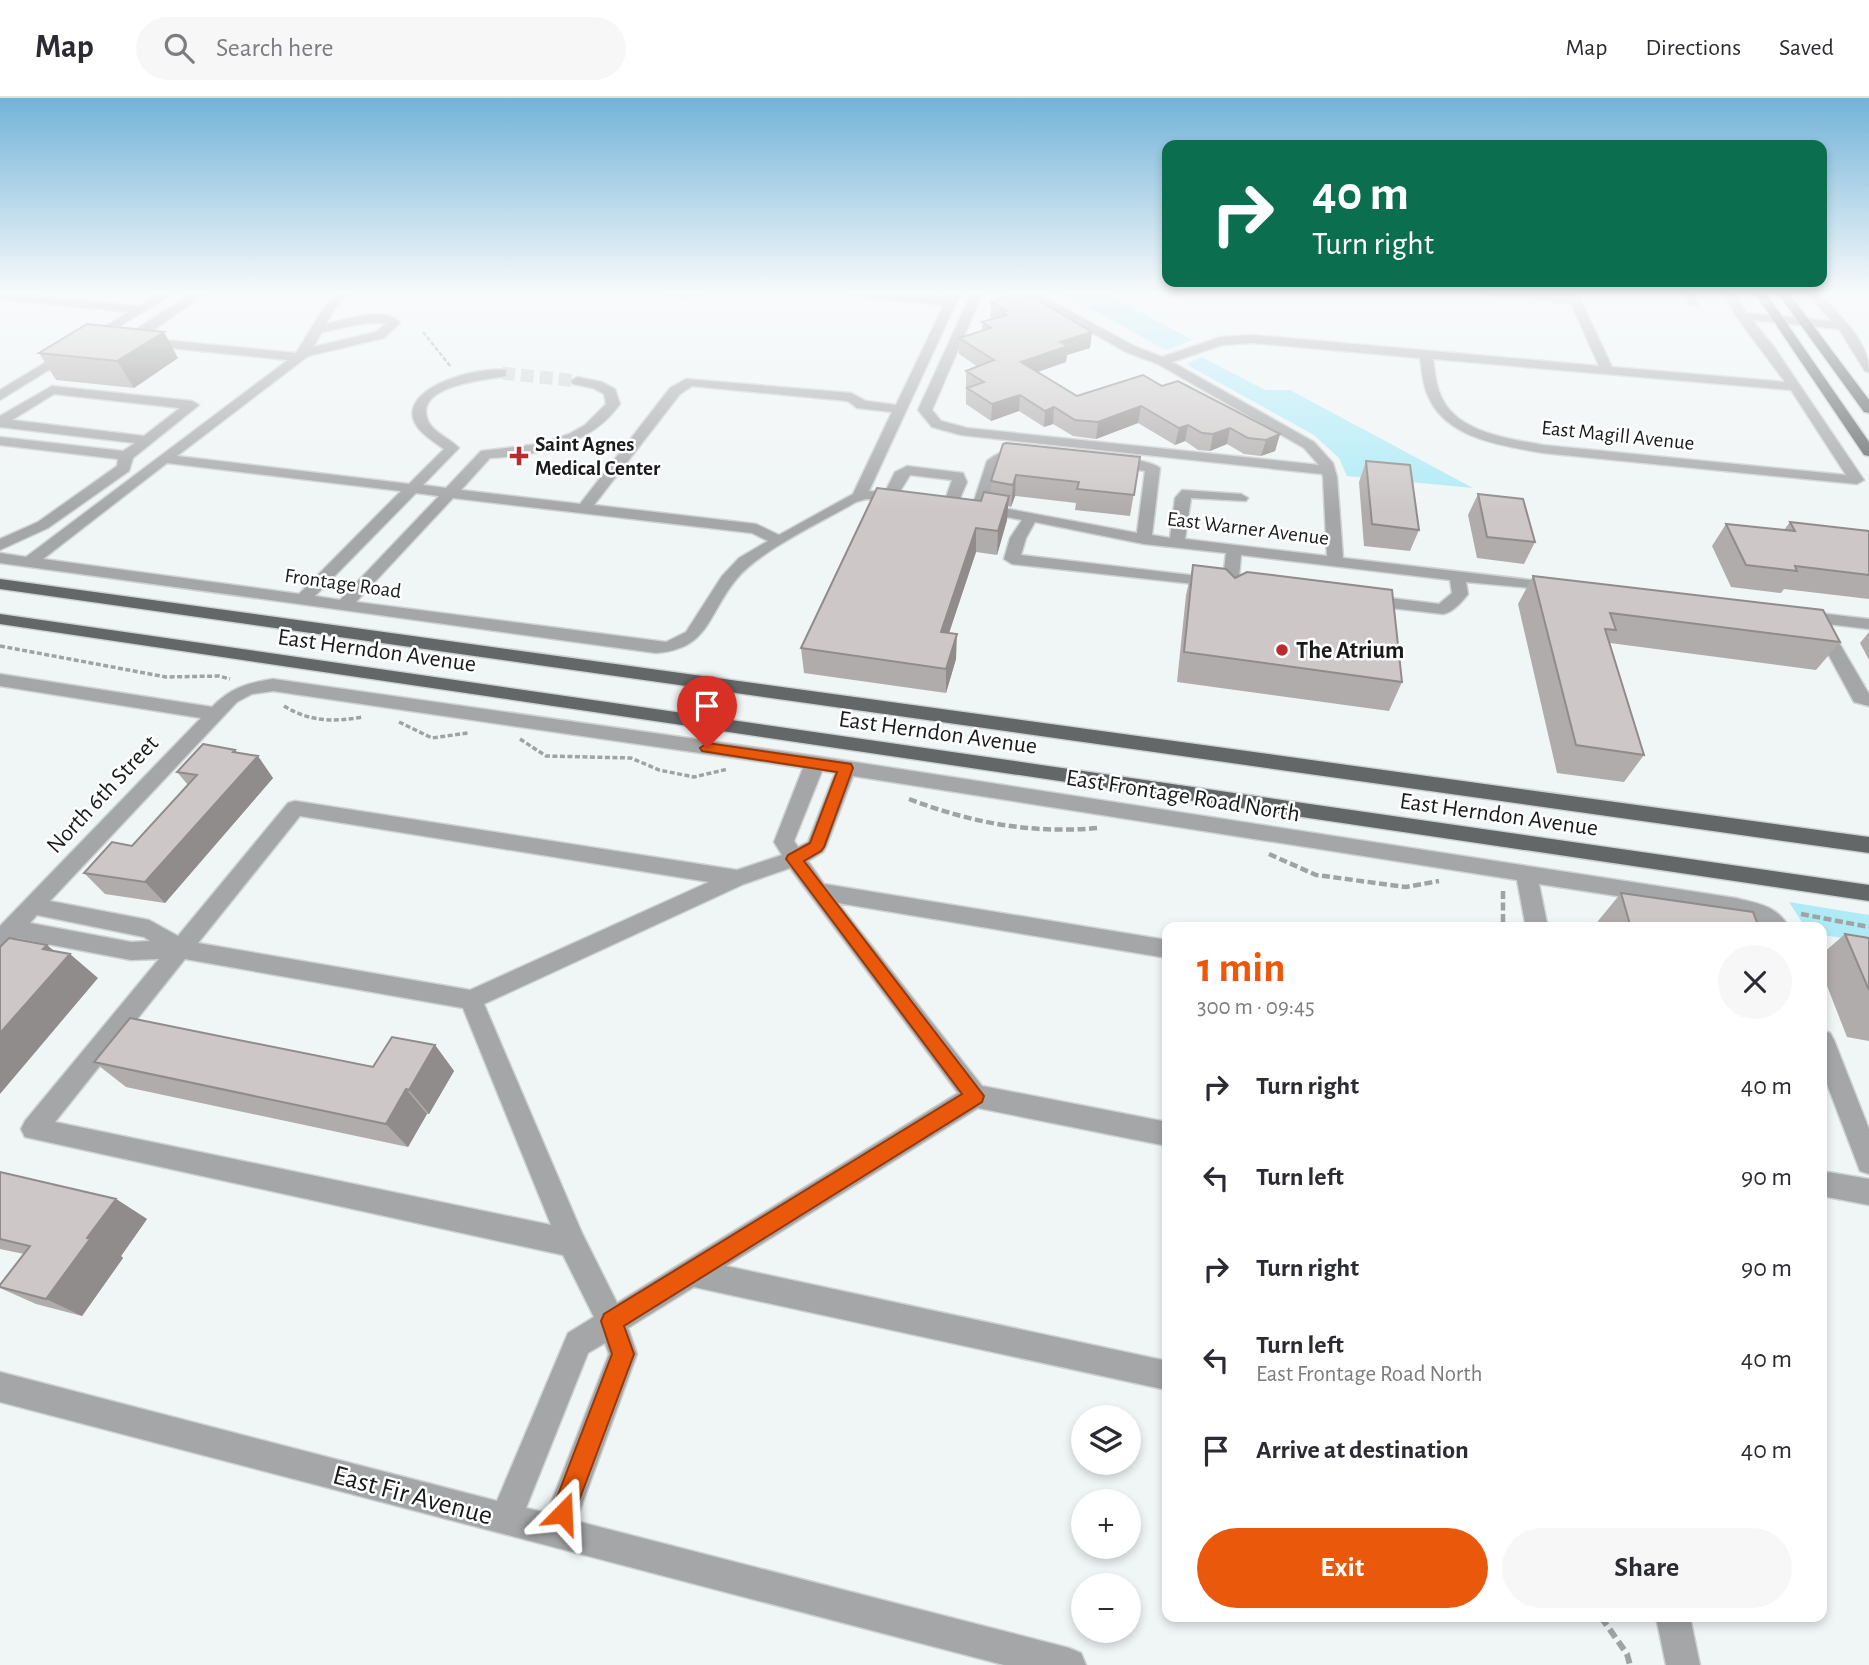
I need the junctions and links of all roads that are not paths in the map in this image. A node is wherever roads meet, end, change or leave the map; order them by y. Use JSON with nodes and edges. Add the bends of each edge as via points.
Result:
{"nodes":[{"id":1,"x":51,"y":365,"type":"edge"},
{"id":2,"x":289,"y":365,"type":"edge"},
{"id":3,"x":921,"y":365,"type":"edge"},
{"id":4,"x":945,"y":365,"type":"edge"},
{"id":5,"x":1169,"y":365,"type":"edge"},
{"id":6,"x":1428,"y":365,"type":"edge"},
{"id":7,"x":1553,"y":365,"type":"edge"},
{"id":8,"x":1606,"y":365,"type":"edge"},
{"id":9,"x":1780,"y":365,"type":"edge"},
{"id":10,"x":1809,"y":365,"type":"edge"},
{"id":11,"x":1836,"y":365,"type":"edge"},
{"id":12,"x":1608,"y":370,"type":"junction"},
{"id":13,"x":502,"y":373,"type":"tunnel mouth"},
{"id":14,"x":577,"y":381,"type":"tunnel mouth"},
{"id":15,"x":1795,"y":387,"type":"junction"},
{"id":16,"x":0,"y":396,"type":"edge"},
{"id":17,"x":1869,"y":409,"type":"edge"},
{"id":18,"x":900,"y":410,"type":"junction"},
{"id":19,"x":0,"y":422,"type":"edge"},
{"id":20,"x":147,"y":440,"type":"junction"},
{"id":21,"x":0,"y":441,"type":"edge"},
{"id":22,"x":452,"y":448,"type":"junction"},
{"id":23,"x":1869,"y":452,"type":"edge"},
{"id":24,"x":486,"y":454,"type":"junction"},
{"id":25,"x":127,"y":456,"type":"junction"},
{"id":26,"x":165,"y":459,"type":"junction"},
{"id":27,"x":1195,"y":471,"type":"dead end"},
{"id":28,"x":1329,"y":478,"type":"junction"},
{"id":29,"x":413,"y":487,"type":"junction"},
{"id":30,"x":452,"y":492,"type":"junction"},
{"id":31,"x":859,"y":496,"type":"junction"},
{"id":32,"x":890,"y":496,"type":"junction"},
{"id":33,"x":1241,"y":498,"type":"dead end"},
{"id":34,"x":914,"y":499,"type":"edge"},
{"id":35,"x":979,"y":507,"type":"junction"},
{"id":36,"x":584,"y":508,"type":"junction"},
{"id":37,"x":1031,"y":517,"type":"junction"},
{"id":38,"x":1144,"y":539,"type":"junction"},
{"id":39,"x":780,"y":541,"type":"junction"},
{"id":40,"x":1177,"y":543,"type":"junction"},
{"id":41,"x":0,"y":545,"type":"edge"},
{"id":42,"x":1234,"y":549,"type":"junction"},
{"id":43,"x":0,"y":558,"type":"edge"},
{"id":44,"x":1335,"y":561,"type":"junction"},
{"id":45,"x":29,"y":562,"type":"junction"},
{"id":46,"x":1457,"y":576,"type":"junction"},
{"id":47,"x":0,"y":583,"type":"edge"},
{"id":48,"x":1578,"y":590,"type":"edge"},
{"id":49,"x":1350,"y":598,"type":"edge"},
{"id":50,"x":303,"y":599,"type":"junction"},
{"id":51,"x":344,"y":605,"type":"junction"},
{"id":52,"x":1790,"y":615,"type":"edge"},
{"id":53,"x":1817,"y":618,"type":"junction"},
{"id":54,"x":0,"y":619,"type":"edge"},
{"id":55,"x":1869,"y":624,"type":"edge"},
{"id":56,"x":0,"y":680,"type":"edge"},
{"id":57,"x":247,"y":689,"type":"joint"},
{"id":58,"x":1869,"y":699,"type":"edge"},
{"id":59,"x":215,"y":714,"type":"junction"},
{"id":60,"x":815,"y":763,"type":"junction"},
{"id":61,"x":846,"y":768,"type":"junction"},
{"id":62,"x":1869,"y":845,"type":"edge"},
{"id":63,"x":793,"y":859,"type":"junction"},
{"id":64,"x":1527,"y":876,"type":"junction"},
{"id":65,"x":737,"y":878,"type":"junction"},
{"id":66,"x":817,"y":891,"type":"junction"},
{"id":67,"x":1869,"y":893,"type":"edge"},
{"id":68,"x":32,"y":906,"type":"junction"},
{"id":69,"x":1536,"y":922,"type":"edge"},
{"id":70,"x":1774,"y":922,"type":"edge"},
{"id":71,"x":6,"y":934,"type":"edge"},
{"id":72,"x":1162,"y":948,"type":"edge"},
{"id":73,"x":180,"y":949,"type":"junction"},
{"id":74,"x":471,"y":1000,"type":"junction"},
{"id":75,"x":1827,"y":1053,"type":"edge"},
{"id":76,"x":975,"y":1096,"type":"junction"},
{"id":77,"x":1162,"y":1133,"type":"edge"},
{"id":78,"x":1869,"y":1162,"type":"edge"},
{"id":79,"x":1827,"y":1185,"type":"edge"},
{"id":80,"x":1869,"y":1192,"type":"edge"},
{"id":81,"x":572,"y":1242,"type":"junction"},
{"id":82,"x":691,"y":1272,"type":"junction"},
{"id":83,"x":611,"y":1321,"type":"junction"},
{"id":84,"x":1162,"y":1375,"type":"edge"},
{"id":85,"x":0,"y":1387,"type":"edge"},
{"id":86,"x":506,"y":1518,"type":"junction"},
{"id":87,"x":556,"y":1531,"type":"junction"},
{"id":88,"x":1674,"y":1622,"type":"edge"},
{"id":89,"x":1069,"y":1665,"type":"edge"},
{"id":90,"x":1683,"y":1665,"type":"edge"}],
"edges":[{"from":1,"to":16,"type":"street"},
{"from":2,"to":26,"type":"street"},
{"from":3,"to":18,"type":"street"},
{"from":4,"to":28,"type":"street","via":[[925,410],[940,426]]},
{"from":5,"to":28,"type":"street","via":[[1298,437],[1319,454]]},
{"from":6,"to":15,"type":"street","name":"East Magill Avenue","via":[[1435,397],[1445,413],[1504,441],[1543,449],[1857,480]]},
{"from":7,"to":12,"type":"street"},
{"from":8,"to":12,"type":"street"},
{"from":9,"to":15,"type":"street"},
{"from":10,"to":23,"type":"main road"},
{"from":11,"to":17,"type":"main road"},
{"from":12,"to":15,"type":"street"},
{"from":13,"to":22,"type":"street","via":[[454,380],[424,398],[421,422]]},
{"from":14,"to":24,"type":"street","via":[[610,392],[613,404],[595,424],[546,445]]},
{"from":18,"to":31,"type":"street"},
{"from":18,"to":36,"type":"street","via":[[862,405],[851,397],[684,384]]},
{"from":19,"to":20,"type":"street"},
{"from":19,"to":20,"type":"street","via":[[52,390],[192,405]]},
{"from":20,"to":25,"type":"street"},
{"from":21,"to":25,"type":"street"},
{"from":22,"to":24,"type":"street"},
{"from":22,"to":29,"type":"street"},
{"from":24,"to":30,"type":"street"},
{"from":25,"to":41,"type":"street","via":[[124,468],[83,497],[43,525]]},
{"from":26,"to":29,"type":"street"},
{"from":26,"to":45,"type":"street"},
{"from":27,"to":28,"type":"street"},
{"from":28,"to":44,"type":"street"},
{"from":29,"to":30,"type":"street"},
{"from":29,"to":50,"type":"street"},
{"from":30,"to":36,"type":"street"},
{"from":30,"to":51,"type":"street"},
{"from":31,"to":32,"type":"street"},
{"from":31,"to":39,"type":"street"},
{"from":32,"to":34,"type":"street"},
{"from":32,"to":35,"type":"street","name":"East Warner Avenue","via":[[907,470],[958,476],[960,482],[945,503]]},
{"from":33,"to":40,"type":"street","via":[[1187,493],[1182,498]]},
{"from":35,"to":37,"type":"street","name":"East Warner Avenue"},
{"from":35,"to":38,"type":"street","via":[[994,461],[1016,452],[1139,465],[1153,468]]},
{"from":36,"to":39,"type":"street","via":[[756,529]]},
{"from":37,"to":38,"type":"street","name":"East Warner Avenue"},
{"from":37,"to":42,"type":"street","via":[[1012,559],[1235,590]]},
{"from":38,"to":40,"type":"street","name":"East Warner Avenue"},
{"from":39,"to":51,"type":"street","name":"Frontage Road","via":[[737,568],[692,636],[656,648]]},
{"from":40,"to":42,"type":"street","name":"East Warner Avenue"},
{"from":42,"to":44,"type":"street","name":"East Warner Avenue"},
{"from":43,"to":45,"type":"street","name":"Frontage Road"},
{"from":44,"to":46,"type":"street","name":"East Warner Avenue"},
{"from":45,"to":50,"type":"street","name":"Frontage Road"},
{"from":46,"to":48,"type":"street","name":"East Warner Avenue"},
{"from":46,"to":49,"type":"street","via":[[1461,594],[1443,609]]},
{"from":47,"to":62,"type":"main road","name":"East Herndon Avenue"},
{"from":50,"to":51,"type":"street","name":"Frontage Road"},
{"from":52,"to":53,"type":"street"},
{"from":53,"to":55,"type":"street"},
{"from":53,"to":58,"type":"street","via":[[1860,698]]},
{"from":54,"to":67,"type":"main road","name":"East Herndon Avenue"},
{"from":56,"to":59,"type":"street"},
{"from":57,"to":59,"type":"street","name":"North 6th Street"},
{"from":57,"to":60,"type":"street","name":"East Frontage Road North","via":[[273,685]]},
{"from":59,"to":68,"type":"street","name":"North 6th Street"},
{"from":60,"to":61,"type":"street","name":"East Frontage Road North"},
{"from":60,"to":63,"type":"street","via":[[783,842]]},
{"from":61,"to":63,"type":"street","via":[[816,847]]},
{"from":61,"to":64,"type":"street","name":"East Frontage Road North"},
{"from":63,"to":65,"type":"street"},
{"from":63,"to":66,"type":"street"},
{"from":64,"to":69,"type":"street"},
{"from":64,"to":70,"type":"street","name":"East Frontage Road North","via":[[1735,906]]},
{"from":65,"to":73,"type":"street","via":[[295,808]]},
{"from":65,"to":74,"type":"street"},
{"from":66,"to":72,"type":"street"},
{"from":66,"to":76,"type":"street"},
{"from":68,"to":71,"type":"street","name":"North 6th Street"},
{"from":68,"to":73,"type":"street","via":[[149,929]]},
{"from":71,"to":73,"type":"street","via":[[131,951]]},
{"from":73,"to":74,"type":"street"},
{"from":73,"to":81,"type":"street","via":[[34,1129]]},
{"from":74,"to":81,"type":"street"},
{"from":75,"to":78,"type":"street"},
{"from":76,"to":77,"type":"street"},
{"from":76,"to":82,"type":"street"},
{"from":79,"to":80,"type":"street"},
{"from":81,"to":83,"type":"street"},
{"from":82,"to":83,"type":"street"},
{"from":82,"to":84,"type":"street"},
{"from":83,"to":86,"type":"street","via":[[578,1343]]},
{"from":83,"to":87,"type":"street","via":[[623,1354]]},
{"from":85,"to":86,"type":"street","name":"East Fir Avenue"},
{"from":86,"to":87,"type":"street","name":"East Fir Avenue"},
{"from":87,"to":89,"type":"street","name":"East Fir Avenue"},
{"from":88,"to":90,"type":"street"}]}
